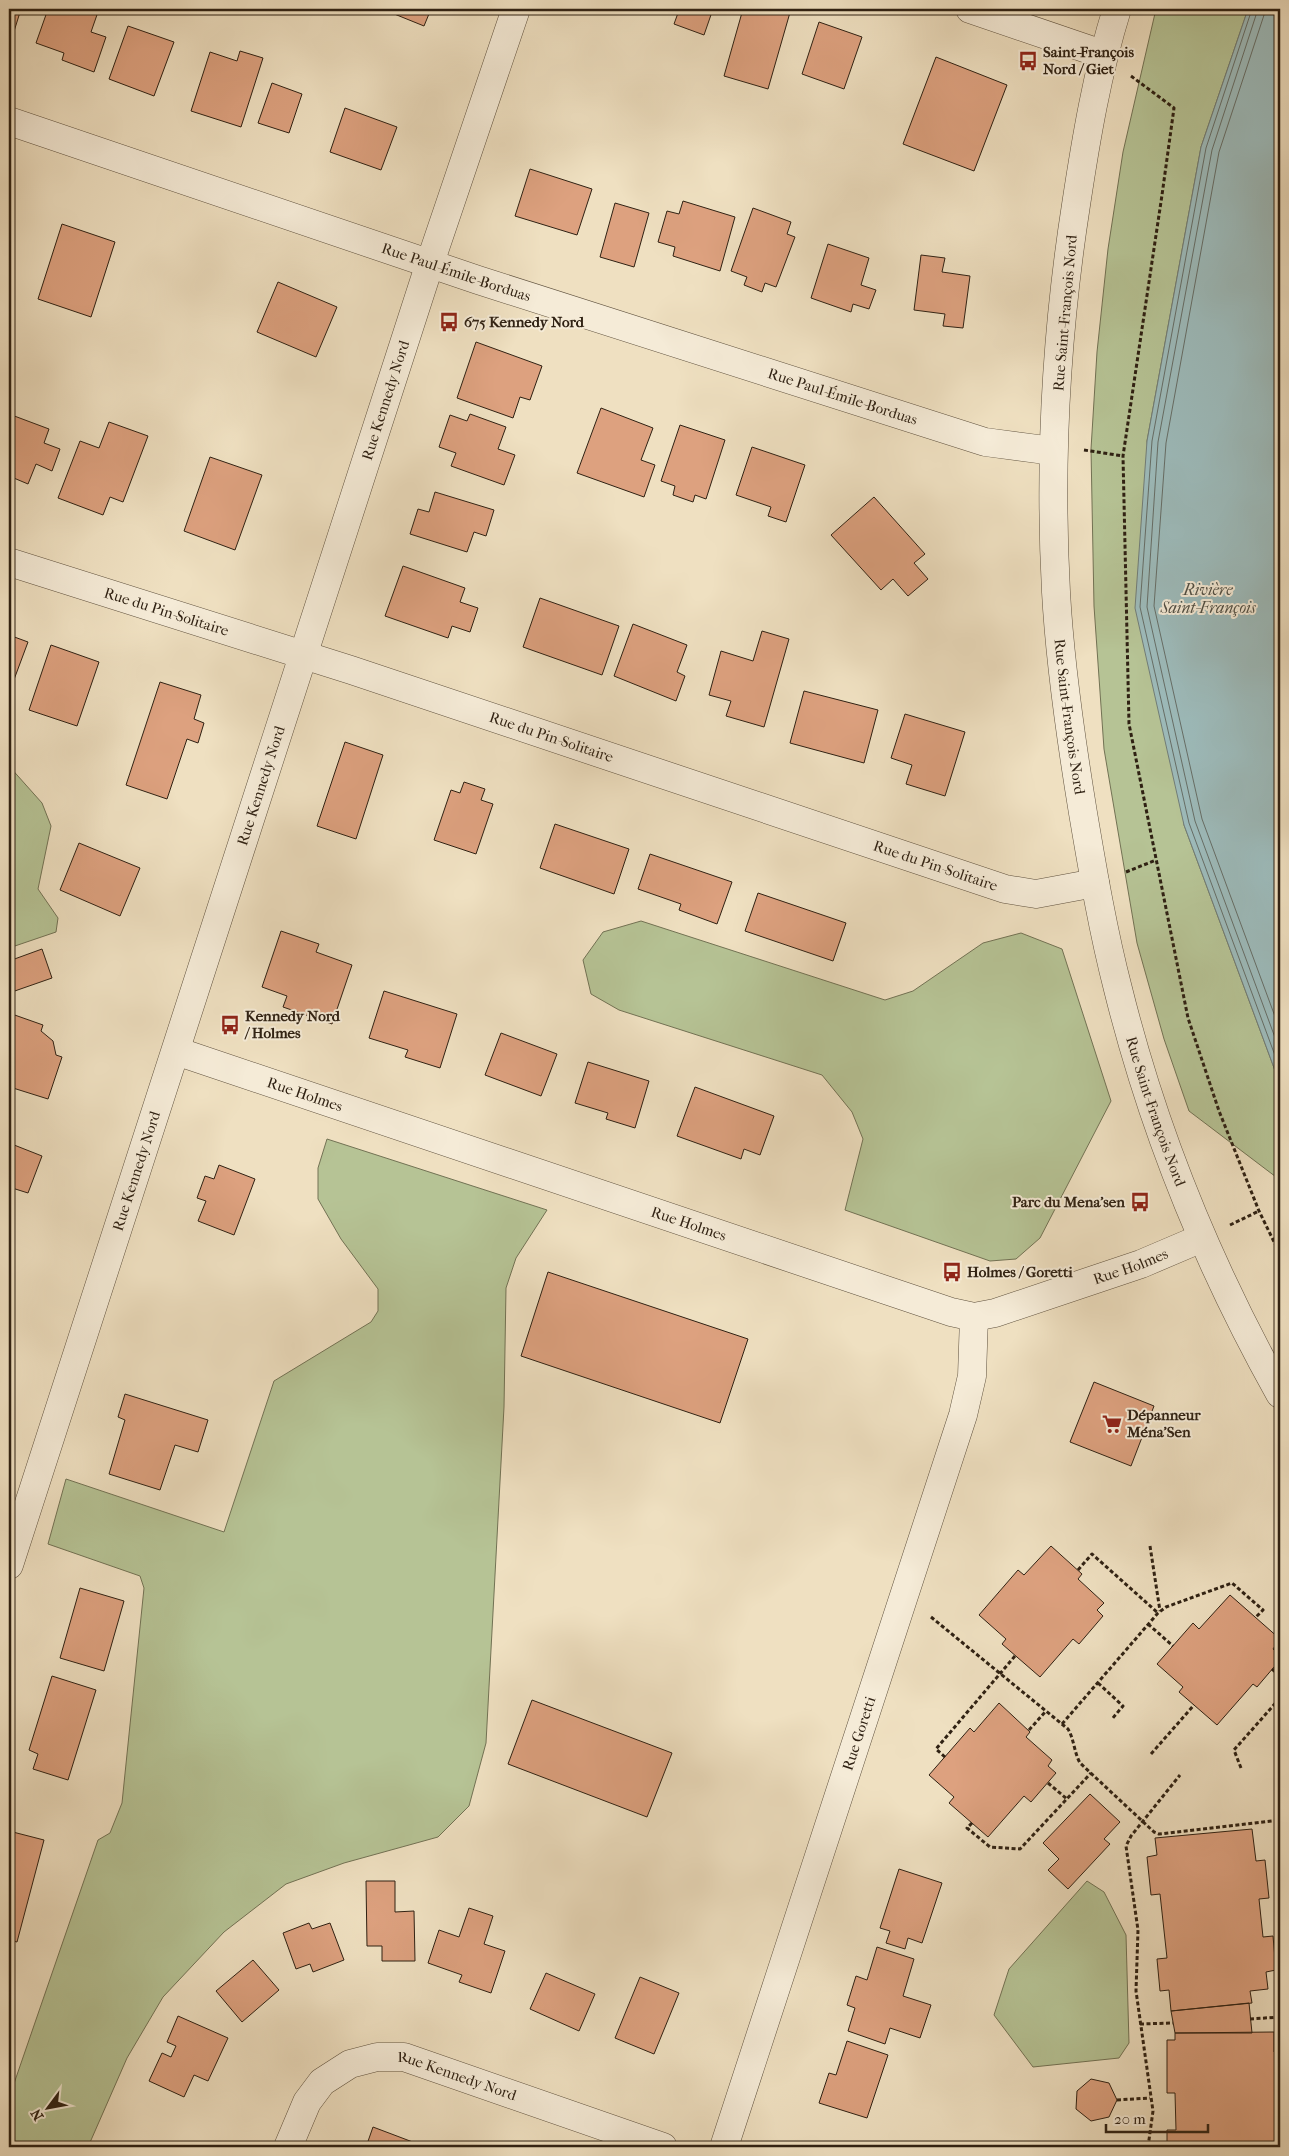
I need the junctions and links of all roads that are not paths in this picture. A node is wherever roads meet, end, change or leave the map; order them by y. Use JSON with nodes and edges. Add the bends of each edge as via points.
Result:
{"nodes":[{"id":1,"x":516,"y":9,"type":"edge"},
{"id":2,"x":970,"y":9,"type":"edge"},
{"id":3,"x":1117,"y":9,"type":"edge"},
{"id":4,"x":1102,"y":54,"type":"junction"},
{"id":5,"x":9,"y":121,"type":"edge"},
{"id":6,"x":430,"y":263,"type":"junction"},
{"id":7,"x":1053,"y":451,"type":"junction"},
{"id":8,"x":9,"y":562,"type":"edge"},
{"id":9,"x":304,"y":656,"type":"junction"},
{"id":10,"x":1095,"y":883,"type":"junction"},
{"id":11,"x":176,"y":1050,"type":"junction"},
{"id":12,"x":1202,"y":1238,"type":"junction"},
{"id":13,"x":974,"y":1317,"type":"junction"},
{"id":14,"x":1280,"y":1394,"type":"edge"},
{"id":15,"x":9,"y":1565,"type":"edge"},
{"id":16,"x":288,"y":2147,"type":"edge"},
{"id":17,"x":662,"y":2147,"type":"edge"},
{"id":18,"x":724,"y":2147,"type":"edge"}],
"edges":[{"from":1,"to":6,"type":"street","name":"Rue Kennedy Nord"},
{"from":2,"to":4,"type":"street"},
{"from":3,"to":4,"type":"street","name":"Rue Saint-François Nord"},
{"from":4,"to":7,"type":"street","name":"Rue Saint-François Nord","via":[[1068,260]]},
{"from":5,"to":6,"type":"street","name":"Rue Paul-Émile-Borduas"},
{"from":6,"to":7,"type":"street","name":"Rue Paul-Émile-Borduas","via":[[985,442]]},
{"from":6,"to":9,"type":"street","name":"Rue Kennedy Nord"},
{"from":7,"to":10,"type":"street","name":"Rue Saint-François Nord","via":[[1056,595],[1062,660]]},
{"from":8,"to":9,"type":"street","name":"Rue du Pin-Solitaire"},
{"from":9,"to":10,"type":"street","name":"Rue du Pin-Solitaire","via":[[1005,889],[1036,894]]},
{"from":9,"to":11,"type":"street","name":"Rue Kennedy Nord"},
{"from":10,"to":12,"type":"street","name":"Rue Saint-François Nord","via":[[1118,990],[1136,1054],[1159,1127]]},
{"from":11,"to":13,"type":"street","name":"Rue Holmes","via":[[941,1309]]},
{"from":11,"to":15,"type":"street","name":"Rue Kennedy Nord"},
{"from":12,"to":13,"type":"street","name":"Rue Holmes","via":[[1141,1264],[995,1313]]},
{"from":12,"to":14,"type":"street","name":"Rue Saint-François Nord"},
{"from":13,"to":18,"type":"street","name":"Rue Goretti","via":[[972,1376],[964,1415]]},
{"from":16,"to":17,"type":"street","name":"Rue Kennedy Nord","via":[[307,2102],[322,2082],[350,2064],[377,2057],[404,2057]]}]}
